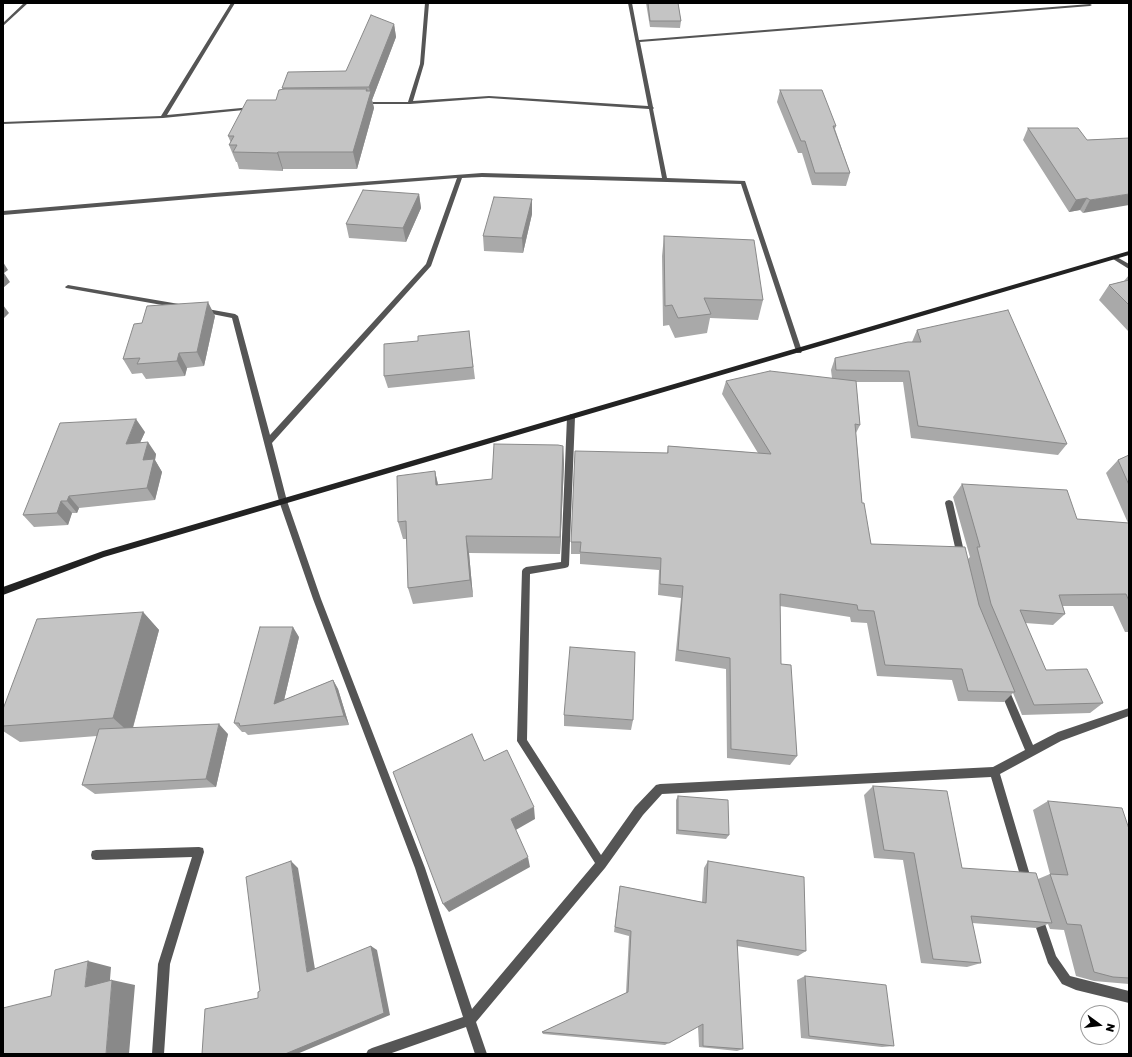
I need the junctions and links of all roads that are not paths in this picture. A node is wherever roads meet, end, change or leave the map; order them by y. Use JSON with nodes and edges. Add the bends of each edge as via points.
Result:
{"nodes":[{"id":1,"x":26,"y":3,"type":"edge"},
{"id":2,"x":233,"y":3,"type":"edge"},
{"id":3,"x":426,"y":3,"type":"edge"},
{"id":4,"x":630,"y":3,"type":"edge"},
{"id":5,"x":1090,"y":6,"type":"dead end"},
{"id":6,"x":3,"y":25,"type":"edge"},
{"id":7,"x":638,"y":41,"type":"junction"},
{"id":8,"x":357,"y":103,"type":"edge"},
{"id":9,"x":410,"y":103,"type":"junction"},
{"id":10,"x":258,"y":108,"type":"edge"},
{"id":11,"x":652,"y":108,"type":"junction"},
{"id":12,"x":163,"y":118,"type":"junction"},
{"id":13,"x":3,"y":123,"type":"edge"},
{"id":14,"x":460,"y":177,"type":"junction"},
{"id":15,"x":665,"y":180,"type":"junction"},
{"id":16,"x":3,"y":213,"type":"edge"},
{"id":17,"x":1129,"y":253,"type":"edge"},
{"id":18,"x":1115,"y":258,"type":"junction"},
{"id":19,"x":1129,"y":267,"type":"edge"},
{"id":20,"x":68,"y":287,"type":"dead end"},
{"id":21,"x":189,"y":308,"type":"edge"},
{"id":22,"x":197,"y":309,"type":"edge"},
{"id":23,"x":799,"y":350,"type":"junction"},
{"id":24,"x":572,"y":417,"type":"junction"},
{"id":25,"x":268,"y":442,"type":"junction"},
{"id":26,"x":284,"y":501,"type":"junction"},
{"id":27,"x":949,"y":503,"type":"dead end"},
{"id":28,"x":963,"y":563,"type":"edge"},
{"id":29,"x":3,"y":591,"type":"edge"},
{"id":30,"x":1001,"y":681,"type":"edge"},
{"id":31,"x":1129,"y":712,"type":"edge"},
{"id":32,"x":1031,"y":752,"type":"junction"},
{"id":33,"x":994,"y":772,"type":"junction"},
{"id":34,"x":96,"y":855,"type":"dead end"},
{"id":35,"x":601,"y":864,"type":"junction"},
{"id":36,"x":1029,"y":890,"type":"edge"},
{"id":37,"x":1034,"y":905,"type":"edge"},
{"id":38,"x":1129,"y":997,"type":"edge"},
{"id":39,"x":470,"y":1020,"type":"junction"},
{"id":40,"x":158,"y":1054,"type":"edge"},
{"id":41,"x":372,"y":1054,"type":"edge"},
{"id":42,"x":481,"y":1054,"type":"edge"}],
"edges":[{"from":1,"to":6,"type":"street"},
{"from":2,"to":12,"type":"street"},
{"from":3,"to":9,"type":"street","via":[[422,64]]},
{"from":4,"to":7,"type":"street"},
{"from":5,"to":7,"type":"street"},
{"from":7,"to":11,"type":"street"},
{"from":8,"to":9,"type":"street"},
{"from":9,"to":11,"type":"street","via":[[489,97]]},
{"from":10,"to":12,"type":"street"},
{"from":11,"to":15,"type":"street"},
{"from":12,"to":13,"type":"street"},
{"from":14,"to":15,"type":"street","via":[[482,175]]},
{"from":14,"to":16,"type":"street"},
{"from":14,"to":25,"type":"street","via":[[429,265]]},
{"from":15,"to":23,"type":"street","via":[[743,182]]},
{"from":17,"to":18,"type":"street"},
{"from":18,"to":19,"type":"street"},
{"from":18,"to":23,"type":"street"},
{"from":20,"to":21,"type":"street"},
{"from":22,"to":25,"type":"street","via":[[235,316]]},
{"from":23,"to":24,"type":"street"},
{"from":24,"to":26,"type":"street"},
{"from":24,"to":35,"type":"street","via":[[565,565],[526,572],[522,741]]},
{"from":25,"to":26,"type":"street"},
{"from":26,"to":29,"type":"street","via":[[103,554]]},
{"from":26,"to":39,"type":"street","via":[[317,599],[420,868]]},
{"from":27,"to":28,"type":"street"},
{"from":30,"to":32,"type":"street"},
{"from":31,"to":32,"type":"street","via":[[1058,737]]},
{"from":32,"to":33,"type":"street"},
{"from":33,"to":35,"type":"street","via":[[660,789],[639,811]]},
{"from":33,"to":36,"type":"street"},
{"from":34,"to":40,"type":"street","via":[[199,852],[164,964]]},
{"from":35,"to":39,"type":"street"},
{"from":37,"to":38,"type":"street","via":[[1052,959],[1066,980]]},
{"from":39,"to":41,"type":"street"},
{"from":39,"to":42,"type":"street"}]}
